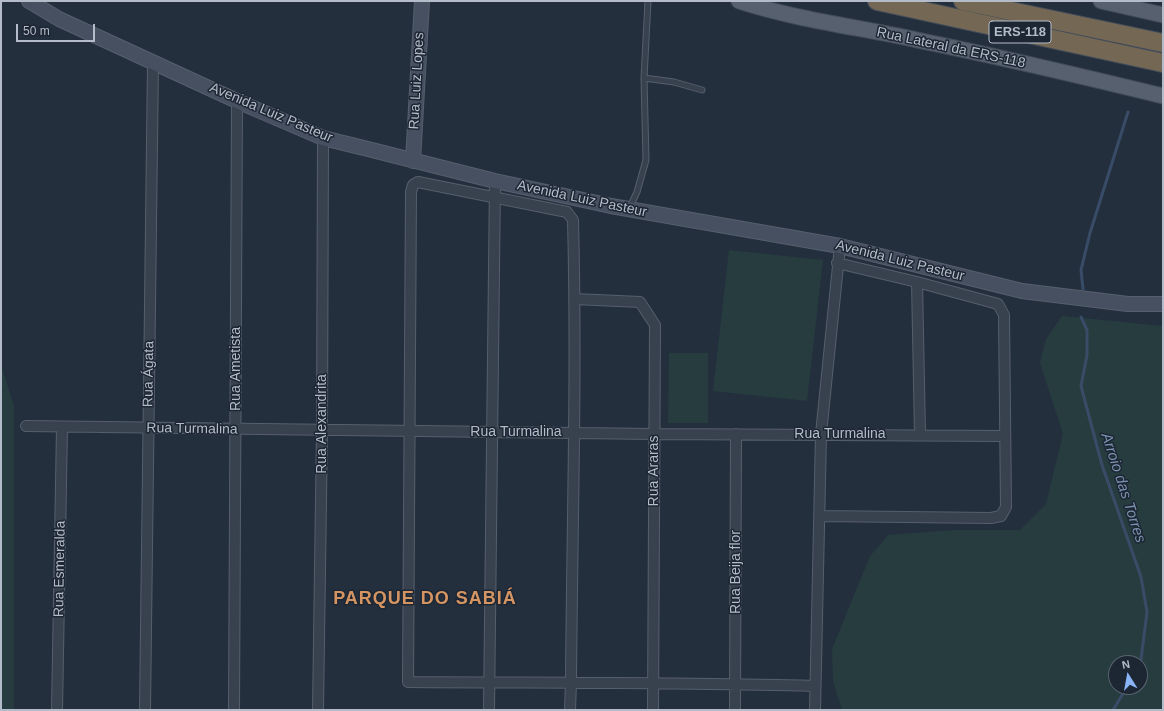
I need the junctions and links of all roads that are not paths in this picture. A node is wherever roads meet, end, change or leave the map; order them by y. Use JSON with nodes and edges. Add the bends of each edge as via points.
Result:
{"nodes":[{"id":1,"x":28,"y":1,"type":"edge"},
{"id":2,"x":422,"y":1,"type":"edge"},
{"id":3,"x":648,"y":1,"type":"edge"},
{"id":4,"x":739,"y":1,"type":"edge"},
{"id":5,"x":877,"y":1,"type":"edge"},
{"id":6,"x":963,"y":1,"type":"edge"},
{"id":7,"x":1101,"y":1,"type":"edge"},
{"id":8,"x":1163,"y":15,"type":"edge"},
{"id":9,"x":1163,"y":43,"type":"edge"},
{"id":10,"x":153,"y":62,"type":"junction"},
{"id":11,"x":1163,"y":63,"type":"edge"},
{"id":12,"x":644,"y":78,"type":"junction"},
{"id":13,"x":702,"y":90,"type":"dead end"},
{"id":14,"x":1163,"y":96,"type":"edge"},
{"id":15,"x":237,"y":101,"type":"junction"},
{"id":16,"x":323,"y":138,"type":"junction"},
{"id":17,"x":413,"y":162,"type":"junction"},
{"id":18,"x":495,"y":181,"type":"junction"},
{"id":19,"x":494,"y":197,"type":"junction"},
{"id":20,"x":629,"y":210,"type":"junction"},
{"id":21,"x":840,"y":246,"type":"junction"},
{"id":22,"x":837,"y":263,"type":"junction"},
{"id":23,"x":917,"y":282,"type":"junction"},
{"id":24,"x":575,"y":298,"type":"junction"},
{"id":25,"x":1163,"y":304,"type":"edge"},
{"id":26,"x":26,"y":426,"type":"dead end"},
{"id":27,"x":62,"y":427,"type":"junction"},
{"id":28,"x":149,"y":428,"type":"junction"},
{"id":29,"x":236,"y":430,"type":"junction"},
{"id":30,"x":322,"y":430,"type":"junction"},
{"id":31,"x":410,"y":431,"type":"junction"},
{"id":32,"x":491,"y":432,"type":"junction"},
{"id":33,"x":573,"y":432,"type":"junction"},
{"id":34,"x":654,"y":434,"type":"junction"},
{"id":35,"x":736,"y":434,"type":"junction"},
{"id":36,"x":822,"y":434,"type":"junction"},
{"id":37,"x":920,"y":434,"type":"junction"},
{"id":38,"x":1005,"y":436,"type":"junction"},
{"id":39,"x":820,"y":516,"type":"junction"},
{"id":40,"x":489,"y":683,"type":"junction"},
{"id":41,"x":571,"y":683,"type":"junction"},
{"id":42,"x":653,"y":683,"type":"junction"},
{"id":43,"x":736,"y":684,"type":"junction"},
{"id":44,"x":814,"y":686,"type":"junction"},
{"id":45,"x":57,"y":710,"type":"edge"},
{"id":46,"x":145,"y":710,"type":"edge"},
{"id":47,"x":234,"y":710,"type":"edge"},
{"id":48,"x":318,"y":710,"type":"edge"},
{"id":49,"x":489,"y":710,"type":"edge"},
{"id":50,"x":570,"y":710,"type":"edge"},
{"id":51,"x":653,"y":710,"type":"edge"},
{"id":52,"x":736,"y":710,"type":"edge"},
{"id":53,"x":815,"y":710,"type":"edge"}],
"edges":[{"from":1,"to":10,"type":"main road","name":"Avenida Luiz Pasteur","via":[[59,19]]},
{"from":2,"to":17,"type":"main road","name":"Rua Luiz Lopes"},
{"from":3,"to":12,"type":"lane"},
{"from":4,"to":14,"type":"main road","name":"Rua Lateral da ERS-118"},
{"from":5,"to":11,"type":"highway","number":"ERS-118"},
{"from":6,"to":9,"type":"highway","number":"ERS-118"},
{"from":7,"to":8,"type":"main road"},
{"from":10,"to":15,"type":"main road","name":"Avenida Luiz Pasteur"},
{"from":10,"to":28,"type":"street","name":"Rua Ágata"},
{"from":12,"to":13,"type":"lane","via":[[674,82]]},
{"from":12,"to":20,"type":"lane","via":[[646,160]]},
{"from":15,"to":16,"type":"main road","name":"Avenida Luiz Pasteur"},
{"from":15,"to":29,"type":"street","name":"Rua Ametista"},
{"from":16,"to":17,"type":"main road","name":"Avenida Luiz Pasteur"},
{"from":16,"to":30,"type":"street","name":"Rua Alexandrita"},
{"from":17,"to":18,"type":"main road","name":"Avenida Luiz Pasteur"},
{"from":18,"to":19,"type":"street"},
{"from":18,"to":20,"type":"main road","name":"Avenida Luiz Pasteur"},
{"from":19,"to":24,"type":"street","via":[[567,212],[573,220]]},
{"from":19,"to":31,"type":"street","via":[[418,182],[413,185]]},
{"from":19,"to":32,"type":"street"},
{"from":20,"to":21,"type":"main road","name":"Avenida Luiz Pasteur"},
{"from":21,"to":22,"type":"street"},
{"from":21,"to":25,"type":"main road","name":"Avenida Luiz Pasteur","via":[[1022,291],[1128,304]]},
{"from":22,"to":23,"type":"street"},
{"from":22,"to":36,"type":"street"},
{"from":23,"to":37,"type":"street"},
{"from":23,"to":38,"type":"street","via":[[998,304],[1004,315]]},
{"from":24,"to":33,"type":"street"},
{"from":24,"to":34,"type":"street","name":"Rua Araras","via":[[640,302],[655,325]]},
{"from":26,"to":27,"type":"street","name":"Rua Turmalina"},
{"from":27,"to":28,"type":"street","name":"Rua Turmalina"},
{"from":27,"to":45,"type":"street","name":"Rua Esmeralda"},
{"from":28,"to":29,"type":"street","name":"Rua Turmalina"},
{"from":28,"to":46,"type":"street","name":"Rua Ágata"},
{"from":29,"to":30,"type":"street","name":"Rua Turmalina"},
{"from":29,"to":47,"type":"street","name":"Rua Ametista"},
{"from":30,"to":31,"type":"street","name":"Rua Turmalina"},
{"from":30,"to":48,"type":"street","name":"Rua Alexandrita"},
{"from":31,"to":32,"type":"street","name":"Rua Turmalina"},
{"from":31,"to":40,"type":"street","via":[[408,682]]},
{"from":32,"to":33,"type":"street","name":"Rua Turmalina"},
{"from":32,"to":40,"type":"street"},
{"from":33,"to":34,"type":"street","name":"Rua Turmalina"},
{"from":33,"to":41,"type":"street"},
{"from":34,"to":35,"type":"street","name":"Rua Turmalina"},
{"from":34,"to":42,"type":"street","name":"Rua Araras"},
{"from":35,"to":36,"type":"street","name":"Rua Turmalina"},
{"from":35,"to":43,"type":"street","name":"Rua Beija flor"},
{"from":36,"to":37,"type":"street","name":"Rua Turmalina"},
{"from":36,"to":39,"type":"street"},
{"from":37,"to":38,"type":"street","name":"Rua Turmalina"},
{"from":38,"to":39,"type":"street","via":[[1006,507],[1001,516]]},
{"from":39,"to":44,"type":"street"},
{"from":40,"to":41,"type":"street"},
{"from":40,"to":49,"type":"street"},
{"from":41,"to":42,"type":"street"},
{"from":41,"to":50,"type":"street"},
{"from":42,"to":43,"type":"street"},
{"from":42,"to":51,"type":"street","name":"Rua Araras"},
{"from":43,"to":44,"type":"street"},
{"from":43,"to":52,"type":"street","name":"Rua Beija flor"},
{"from":44,"to":53,"type":"street"}]}
